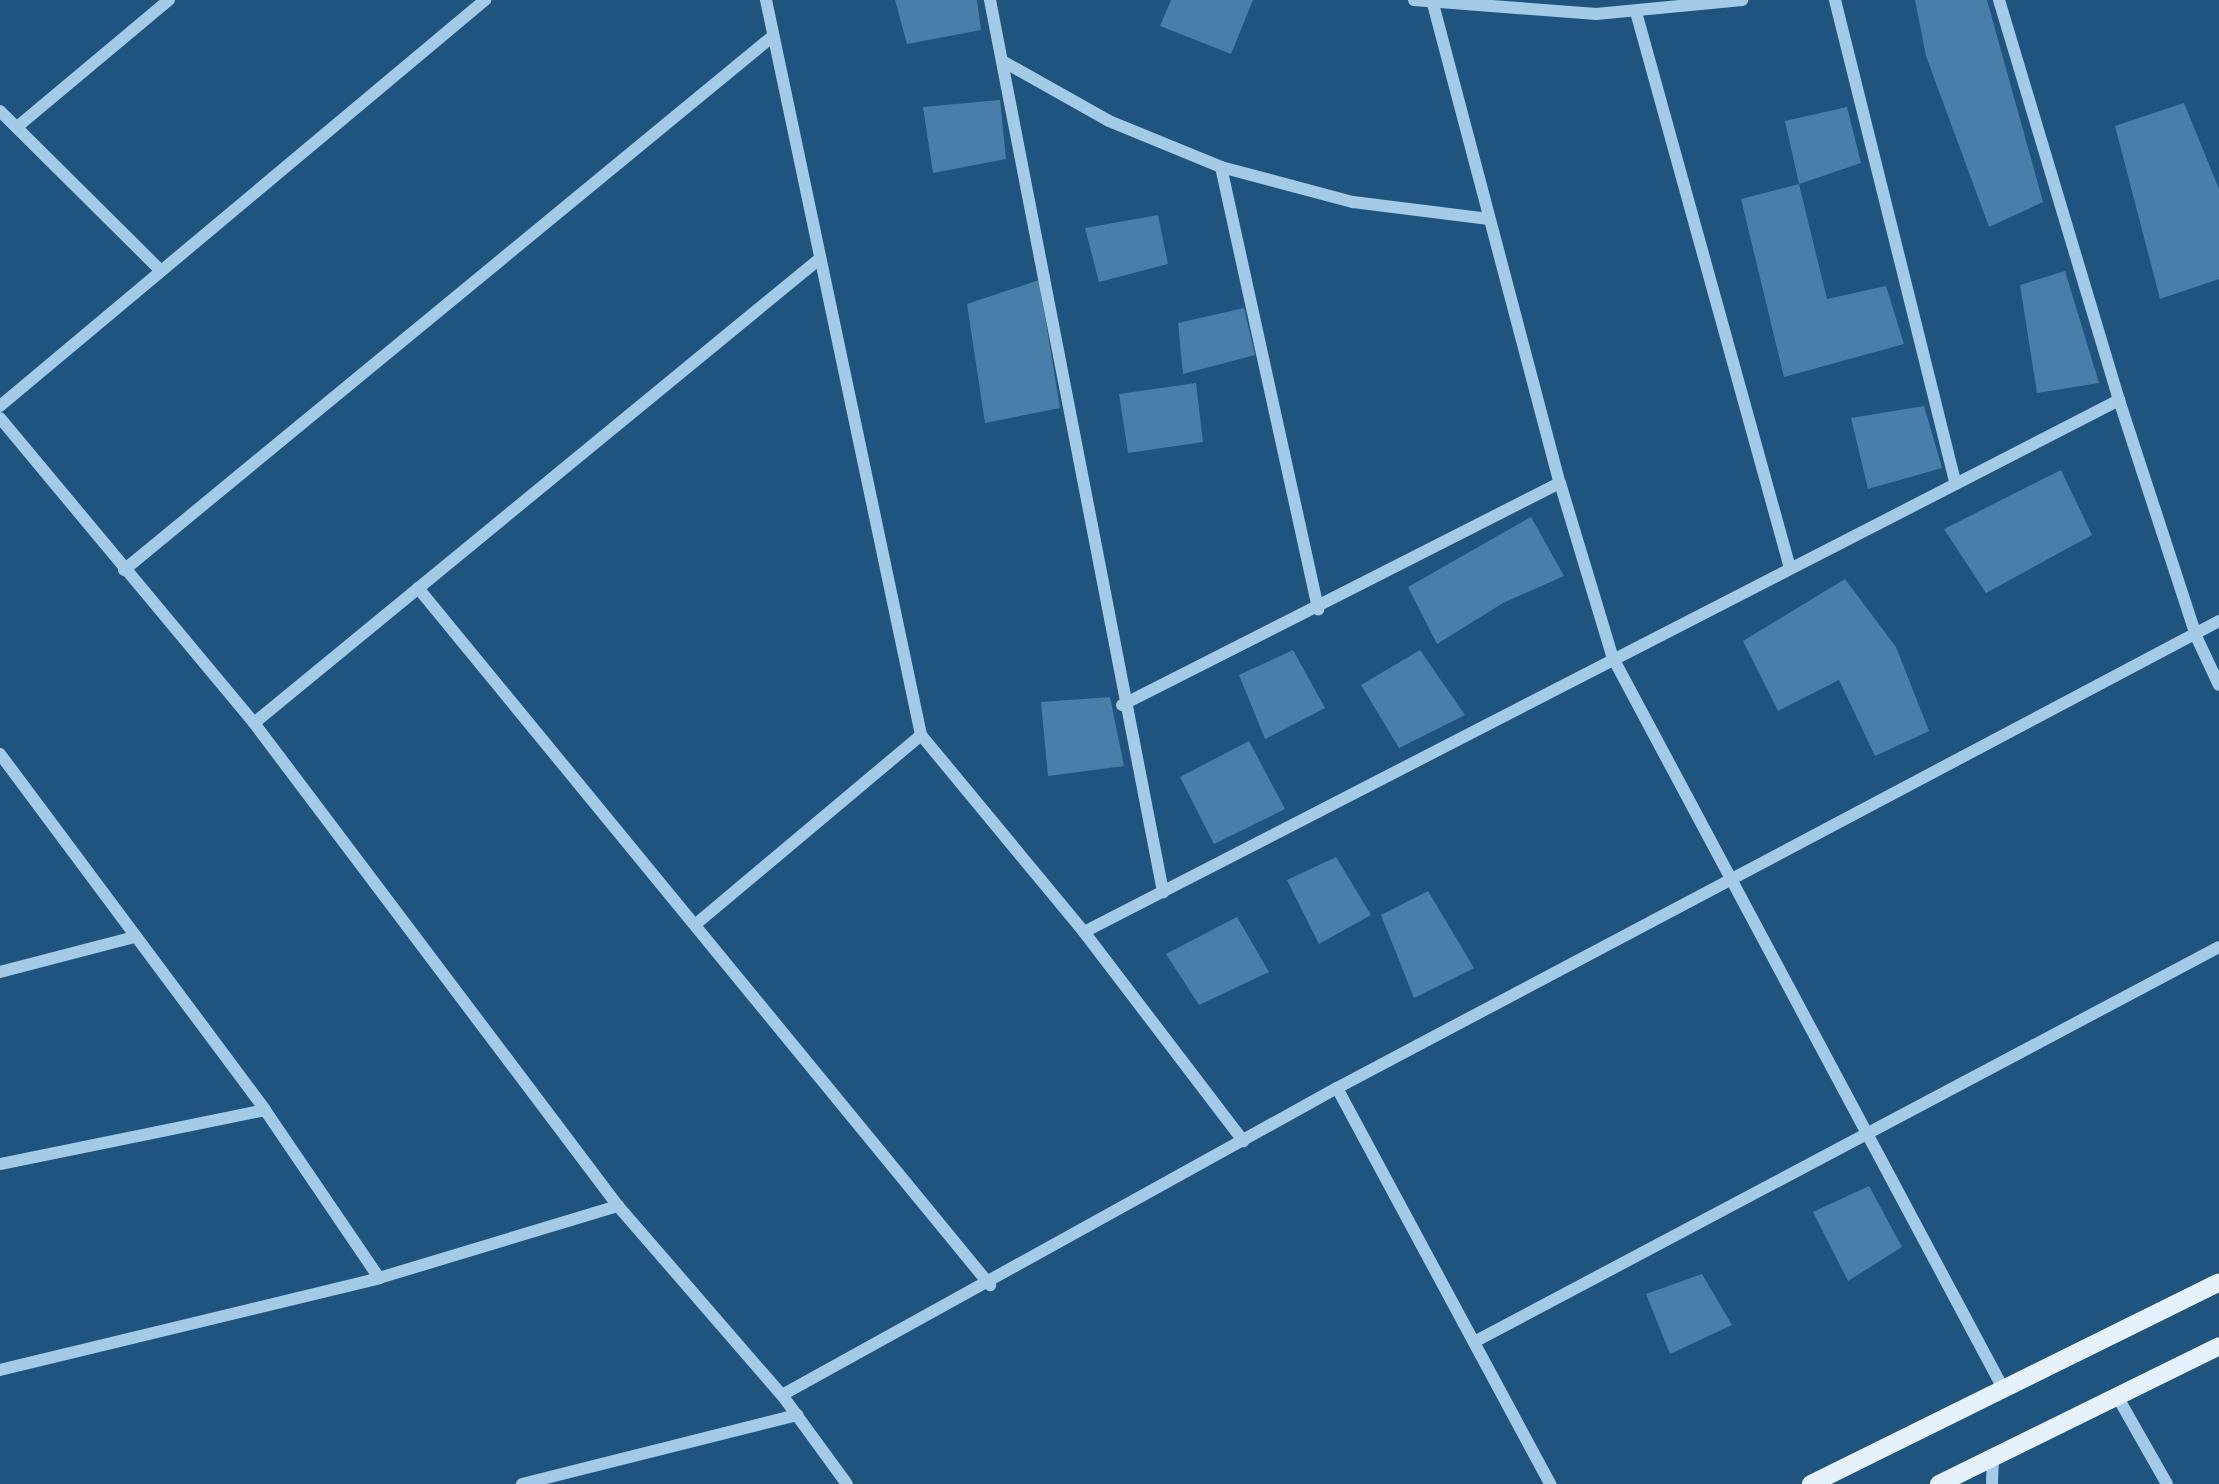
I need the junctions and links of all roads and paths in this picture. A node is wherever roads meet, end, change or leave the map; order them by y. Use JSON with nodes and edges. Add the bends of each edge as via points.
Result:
{"nodes":[{"id":1,"x":169,"y":0,"type":"edge"},
{"id":2,"x":485,"y":0,"type":"edge"},
{"id":3,"x":766,"y":0,"type":"edge"},
{"id":4,"x":990,"y":0,"type":"edge"},
{"id":5,"x":1415,"y":0,"type":"edge"},
{"id":6,"x":1742,"y":0,"type":"edge"},
{"id":7,"x":1835,"y":0,"type":"edge"},
{"id":8,"x":1999,"y":0,"type":"edge"},
{"id":9,"x":1432,"y":2,"type":"edge"},
{"id":10,"x":1636,"y":12,"type":"junction"},
{"id":11,"x":773,"y":36,"type":"junction"},
{"id":12,"x":1004,"y":62,"type":"junction"},
{"id":13,"x":0,"y":111,"type":"edge"},
{"id":14,"x":17,"y":127,"type":"junction"},
{"id":15,"x":1221,"y":167,"type":"junction"},
{"id":16,"x":1489,"y":219,"type":"junction"},
{"id":17,"x":818,"y":260,"type":"junction"},
{"id":18,"x":161,"y":271,"type":"junction"},
{"id":19,"x":2119,"y":400,"type":"junction"},
{"id":20,"x":0,"y":405,"type":"edge"},
{"id":21,"x":0,"y":418,"type":"edge"},
{"id":22,"x":1560,"y":483,"type":"junction"},
{"id":23,"x":1955,"y":483,"type":"junction"},
{"id":24,"x":1790,"y":568,"type":"junction"},
{"id":25,"x":124,"y":570,"type":"junction"},
{"id":26,"x":418,"y":588,"type":"junction"},
{"id":27,"x":1318,"y":610,"type":"junction"},
{"id":28,"x":2219,"y":621,"type":"edge"},
{"id":29,"x":2196,"y":636,"type":"junction"},
{"id":30,"x":1613,"y":658,"type":"junction"},
{"id":31,"x":2219,"y":685,"type":"edge"},
{"id":32,"x":1122,"y":705,"type":"junction"},
{"id":33,"x":254,"y":723,"type":"junction"},
{"id":34,"x":921,"y":735,"type":"junction"},
{"id":35,"x":0,"y":754,"type":"edge"},
{"id":36,"x":6,"y":768,"type":"edge"},
{"id":37,"x":1731,"y":883,"type":"junction"},
{"id":38,"x":1163,"y":892,"type":"junction"},
{"id":39,"x":696,"y":924,"type":"junction"},
{"id":40,"x":1084,"y":932,"type":"junction"},
{"id":41,"x":134,"y":937,"type":"junction"},
{"id":42,"x":2219,"y":947,"type":"edge"},
{"id":43,"x":0,"y":972,"type":"edge"},
{"id":44,"x":1337,"y":1087,"type":"junction"},
{"id":45,"x":265,"y":1110,"type":"junction"},
{"id":46,"x":1863,"y":1136,"type":"junction"},
{"id":47,"x":1243,"y":1141,"type":"junction"},
{"id":48,"x":0,"y":1164,"type":"edge"},
{"id":49,"x":618,"y":1206,"type":"junction"},
{"id":50,"x":379,"y":1278,"type":"junction"},
{"id":51,"x":2219,"y":1282,"type":"edge"},
{"id":52,"x":990,"y":1284,"type":"junction"},
{"id":53,"x":1474,"y":1342,"type":"junction"},
{"id":54,"x":2219,"y":1346,"type":"edge"},
{"id":55,"x":0,"y":1370,"type":"edge"},
{"id":56,"x":2004,"y":1390,"type":"junction"},
{"id":57,"x":782,"y":1395,"type":"junction"},
{"id":58,"x":2117,"y":1396,"type":"junction"},
{"id":59,"x":797,"y":1415,"type":"junction"},
{"id":60,"x":1993,"y":1457,"type":"junction"},
{"id":61,"x":522,"y":1484,"type":"edge"},
{"id":62,"x":847,"y":1484,"type":"edge"},
{"id":63,"x":1550,"y":1484,"type":"edge"},
{"id":64,"x":1811,"y":1484,"type":"edge"},
{"id":65,"x":1939,"y":1484,"type":"edge"},
{"id":66,"x":1992,"y":1484,"type":"edge"},
{"id":67,"x":2166,"y":1484,"type":"edge"}],
"edges":[{"from":1,"to":14,"type":"street"},
{"from":2,"to":18,"type":"street"},
{"from":3,"to":11,"type":"street"},
{"from":4,"to":12,"type":"street"},
{"from":5,"to":9,"type":"street"},
{"from":6,"to":10,"type":"street"},
{"from":7,"to":23,"type":"street"},
{"from":8,"to":19,"type":"street"},
{"from":9,"to":10,"type":"street"},
{"from":9,"to":16,"type":"street"},
{"from":10,"to":24,"type":"street"},
{"from":11,"to":17,"type":"street"},
{"from":11,"to":25,"type":"street"},
{"from":12,"to":15,"type":"street","via":[[1109,121]]},
{"from":12,"to":32,"type":"street"},
{"from":13,"to":14,"type":"street"},
{"from":14,"to":18,"type":"street"},
{"from":15,"to":16,"type":"street","via":[[1353,202]]},
{"from":15,"to":27,"type":"street"},
{"from":16,"to":22,"type":"street"},
{"from":17,"to":26,"type":"street"},
{"from":17,"to":34,"type":"street"},
{"from":18,"to":20,"type":"street"},
{"from":19,"to":23,"type":"street"},
{"from":19,"to":29,"type":"street"},
{"from":21,"to":25,"type":"street"},
{"from":22,"to":27,"type":"street"},
{"from":22,"to":30,"type":"street"},
{"from":23,"to":24,"type":"street"},
{"from":24,"to":30,"type":"street"},
{"from":25,"to":33,"type":"street"},
{"from":26,"to":33,"type":"street"},
{"from":26,"to":39,"type":"street"},
{"from":27,"to":32,"type":"street"},
{"from":28,"to":29,"type":"street"},
{"from":29,"to":31,"type":"street"},
{"from":29,"to":37,"type":"street"},
{"from":30,"to":37,"type":"street"},
{"from":30,"to":38,"type":"street"},
{"from":32,"to":38,"type":"street"},
{"from":33,"to":49,"type":"street"},
{"from":34,"to":39,"type":"street"},
{"from":34,"to":40,"type":"street"},
{"from":35,"to":36,"type":"street"},
{"from":36,"to":41,"type":"street"},
{"from":37,"to":44,"type":"street"},
{"from":37,"to":46,"type":"street"},
{"from":38,"to":40,"type":"street"},
{"from":39,"to":52,"type":"street"},
{"from":40,"to":47,"type":"street"},
{"from":41,"to":43,"type":"street"},
{"from":41,"to":45,"type":"street"},
{"from":42,"to":46,"type":"street"},
{"from":44,"to":47,"type":"street"},
{"from":44,"to":53,"type":"street"},
{"from":45,"to":48,"type":"street"},
{"from":45,"to":50,"type":"street"},
{"from":46,"to":53,"type":"street"},
{"from":46,"to":56,"type":"street"},
{"from":47,"to":52,"type":"street"},
{"from":49,"to":50,"type":"street"},
{"from":49,"to":57,"type":"street"},
{"from":50,"to":55,"type":"street"},
{"from":51,"to":56,"type":"main road"},
{"from":52,"to":57,"type":"street"},
{"from":53,"to":63,"type":"street"},
{"from":54,"to":58,"type":"main road"},
{"from":56,"to":64,"type":"main road"},
{"from":57,"to":59,"type":"street"},
{"from":58,"to":60,"type":"main road"},
{"from":58,"to":67,"type":"street"},
{"from":59,"to":61,"type":"street"},
{"from":59,"to":62,"type":"street"},
{"from":60,"to":65,"type":"main road"},
{"from":60,"to":66,"type":"street"}]}
